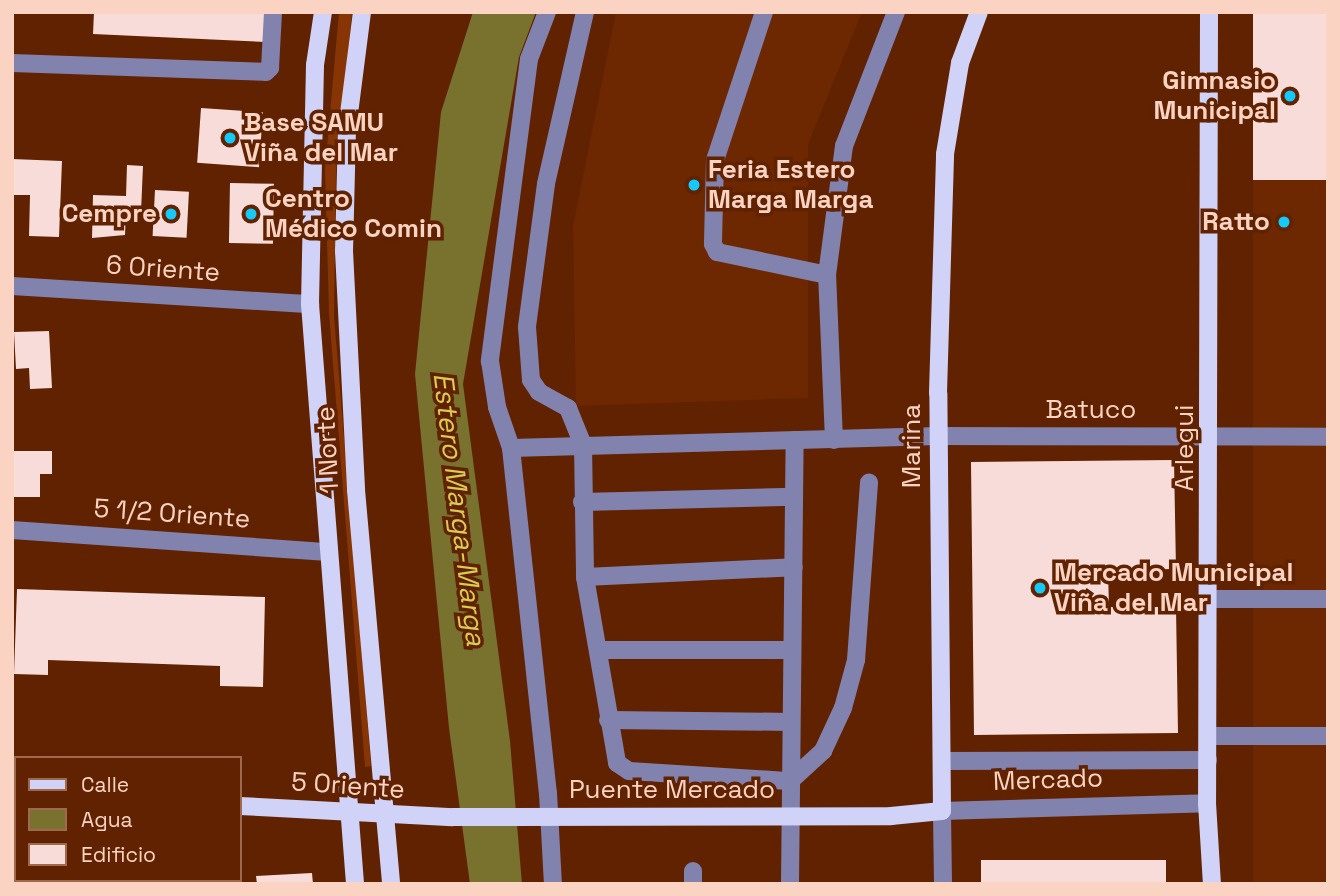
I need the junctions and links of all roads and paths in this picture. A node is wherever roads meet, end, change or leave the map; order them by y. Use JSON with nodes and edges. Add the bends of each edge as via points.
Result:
{"nodes":[{"id":1,"x":273,"y":12,"type":"edge"},
{"id":2,"x":323,"y":12,"type":"edge"},
{"id":3,"x":362,"y":12,"type":"edge"},
{"id":4,"x":547,"y":12,"type":"edge"},
{"id":5,"x":585,"y":12,"type":"edge"},
{"id":6,"x":764,"y":12,"type":"edge"},
{"id":7,"x":896,"y":12,"type":"edge"},
{"id":8,"x":979,"y":12,"type":"edge"},
{"id":9,"x":1209,"y":12,"type":"edge"},
{"id":10,"x":12,"y":62,"type":"edge"},
{"id":11,"x":827,"y":275,"type":"junction"},
{"id":12,"x":12,"y":286,"type":"edge"},
{"id":13,"x":310,"y":304,"type":"junction"},
{"id":14,"x":938,"y":436,"type":"junction"},
{"id":15,"x":1211,"y":437,"type":"junction"},
{"id":16,"x":1328,"y":437,"type":"edge"},
{"id":17,"x":795,"y":440,"type":"junction"},
{"id":18,"x":834,"y":440,"type":"junction"},
{"id":19,"x":583,"y":445,"type":"junction"},
{"id":20,"x":511,"y":448,"type":"junction"},
{"id":21,"x":869,"y":482,"type":"dead end"},
{"id":22,"x":794,"y":497,"type":"junction"},
{"id":23,"x":582,"y":502,"type":"junction"},
{"id":24,"x":12,"y":530,"type":"edge"},
{"id":25,"x":328,"y":552,"type":"junction"},
{"id":26,"x":794,"y":567,"type":"junction"},
{"id":27,"x":586,"y":577,"type":"junction"},
{"id":28,"x":1211,"y":599,"type":"junction"},
{"id":29,"x":1328,"y":599,"type":"edge"},
{"id":30,"x":598,"y":650,"type":"junction"},
{"id":31,"x":792,"y":650,"type":"junction"},
{"id":32,"x":608,"y":720,"type":"junction"},
{"id":33,"x":791,"y":722,"type":"junction"},
{"id":34,"x":1208,"y":736,"type":"junction"},
{"id":35,"x":1328,"y":736,"type":"edge"},
{"id":36,"x":1208,"y":760,"type":"junction"},
{"id":37,"x":942,"y":761,"type":"junction"},
{"id":38,"x":790,"y":781,"type":"junction"},
{"id":39,"x":1207,"y":803,"type":"junction"},
{"id":40,"x":242,"y":806,"type":"edge"},
{"id":41,"x":350,"y":811,"type":"junction"},
{"id":42,"x":942,"y":811,"type":"junction"},
{"id":43,"x":383,"y":816,"type":"junction"},
{"id":44,"x":891,"y":816,"type":"joint"},
{"id":45,"x":453,"y":817,"type":"joint"},
{"id":46,"x":355,"y":884,"type":"edge"},
{"id":47,"x":391,"y":884,"type":"edge"},
{"id":48,"x":553,"y":884,"type":"edge"},
{"id":49,"x":790,"y":884,"type":"edge"},
{"id":50,"x":943,"y":884,"type":"edge"},
{"id":51,"x":1212,"y":884,"type":"edge"}],
"edges":[{"from":1,"to":10,"type":"street","via":[[270,68],[266,72]]},
{"from":2,"to":13,"type":"main road","name":"1 Norte","via":[[315,65]]},
{"from":3,"to":43,"type":"main road","name":"1 Norte","via":[[348,129],[344,251],[356,490]]},
{"from":4,"to":20,"type":"street","via":[[529,59],[490,361],[497,407]]},
{"from":5,"to":19,"type":"street","via":[[546,184],[527,327],[531,380],[539,392],[568,408]]},
{"from":6,"to":11,"type":"street","via":[[715,160],[713,244],[717,252]]},
{"from":7,"to":11,"type":"street","via":[[844,146]]},
{"from":8,"to":14,"type":"main road","name":"Marina","via":[[947,120]]},
{"from":9,"to":15,"type":"main road","name":"Arlegui"},
{"from":11,"to":18,"type":"street"},
{"from":12,"to":13,"type":"street","name":"6 Oriente"},
{"from":13,"to":25,"type":"main road","name":"1 Norte"},
{"from":14,"to":15,"type":"street","name":"Batuco"},
{"from":14,"to":18,"type":"street","name":"Batuco"},
{"from":14,"to":37,"type":"main road","name":"Marina"},
{"from":15,"to":16,"type":"street","name":"Batuco"},
{"from":15,"to":28,"type":"main road","name":"Arlegui"},
{"from":17,"to":18,"type":"street","name":"Batuco"},
{"from":17,"to":19,"type":"street","name":"Batuco"},
{"from":17,"to":22,"type":"street"},
{"from":19,"to":20,"type":"street","name":"Batuco"},
{"from":19,"to":23,"type":"street"},
{"from":20,"to":48,"type":"street","via":[[548,793]]},
{"from":21,"to":38,"type":"street","via":[[856,660],[843,708],[823,751]]},
{"from":22,"to":23,"type":"street"},
{"from":22,"to":26,"type":"street"},
{"from":23,"to":27,"type":"street"},
{"from":24,"to":25,"type":"street","name":"5 1/2 Oriente"},
{"from":25,"to":41,"type":"main road","name":"1 Norte"},
{"from":26,"to":27,"type":"street"},
{"from":26,"to":31,"type":"street"},
{"from":27,"to":30,"type":"street"},
{"from":28,"to":29,"type":"street"},
{"from":28,"to":34,"type":"main road","name":"Arlegui"},
{"from":30,"to":31,"type":"street"},
{"from":30,"to":32,"type":"street"},
{"from":31,"to":33,"type":"street"},
{"from":32,"to":33,"type":"street"},
{"from":32,"to":38,"type":"street","via":[[617,763],[629,771]]},
{"from":33,"to":38,"type":"street"},
{"from":34,"to":35,"type":"street"},
{"from":34,"to":36,"type":"main road","name":"Arlegui"},
{"from":36,"to":37,"type":"street"},
{"from":36,"to":39,"type":"main road","name":"Arlegui"},
{"from":37,"to":42,"type":"main road","name":"Marina"},
{"from":38,"to":49,"type":"street"},
{"from":39,"to":42,"type":"street","name":"Mercado"},
{"from":39,"to":51,"type":"main road","name":"Arlegui"},
{"from":40,"to":41,"type":"main road","name":"5 Oriente"},
{"from":41,"to":43,"type":"main road","name":"5 Oriente"},
{"from":41,"to":46,"type":"main road","name":"1 Norte"},
{"from":42,"to":44,"type":"main road","name":"Mercado"},
{"from":42,"to":50,"type":"street","name":"Marina"},
{"from":43,"to":45,"type":"main road","name":"5 Oriente"},
{"from":43,"to":47,"type":"main road","name":"1 Norte"},
{"from":44,"to":45,"type":"main road","name":"Puente Mercado","bridge":true}]}
